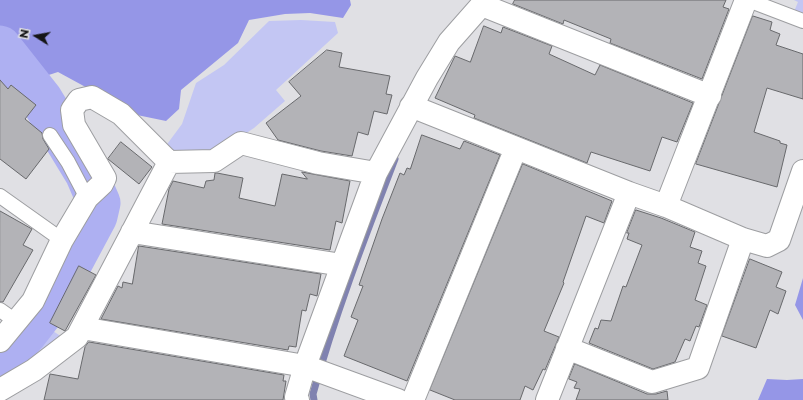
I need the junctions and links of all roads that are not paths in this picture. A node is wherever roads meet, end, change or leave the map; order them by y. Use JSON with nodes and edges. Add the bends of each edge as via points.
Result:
{"nodes":[{"id":1,"x":747,"y":0,"type":"edge"},
{"id":2,"x":484,"y":2,"type":"edge"},
{"id":3,"x":803,"y":21,"type":"edge"},
{"id":4,"x":710,"y":96,"type":"junction"},
{"id":5,"x":412,"y":106,"type":"junction"},
{"id":6,"x":50,"y":135,"type":"dead end"},
{"id":7,"x":516,"y":148,"type":"junction"},
{"id":8,"x":169,"y":162,"type":"junction"},
{"id":9,"x":803,"y":171,"type":"edge"},
{"id":10,"x":376,"y":173,"type":"junction"},
{"id":11,"x":93,"y":192,"type":"junction"},
{"id":12,"x":629,"y":193,"type":"junction"},
{"id":13,"x":0,"y":196,"type":"edge"},
{"id":14,"x":666,"y":206,"type":"junction"},
{"id":15,"x":132,"y":232,"type":"junction"},
{"id":16,"x":743,"y":239,"type":"junction"},
{"id":17,"x":62,"y":240,"type":"junction"},
{"id":18,"x":342,"y":265,"type":"junction"},
{"id":19,"x":8,"y":316,"type":"edge"},
{"id":20,"x":82,"y":328,"type":"junction"},
{"id":21,"x":0,"y":341,"type":"edge"},
{"id":22,"x":567,"y":348,"type":"junction"},
{"id":23,"x":305,"y":366,"type":"junction"},
{"id":24,"x":0,"y":390,"type":"edge"},
{"id":25,"x":298,"y":400,"type":"edge"},
{"id":26,"x":398,"y":400,"type":"edge"},
{"id":27,"x":413,"y":400,"type":"edge"},
{"id":28,"x":547,"y":400,"type":"edge"}],
"edges":[{"from":1,"to":3,"type":"lane"},
{"from":1,"to":4,"type":"street"},
{"from":2,"to":4,"type":"street"},
{"from":2,"to":5,"type":"street","via":[[449,42]]},
{"from":4,"to":14,"type":"street"},
{"from":5,"to":7,"type":"street"},
{"from":5,"to":10,"type":"street"},
{"from":6,"to":11,"type":"lane"},
{"from":7,"to":12,"type":"street"},
{"from":7,"to":27,"type":"street"},
{"from":8,"to":10,"type":"street","via":[[214,161],[241,142],[318,163]]},
{"from":8,"to":11,"type":"street","via":[[121,114],[92,97],[79,100],[72,110],[74,125],[105,178]]},
{"from":8,"to":15,"type":"street"},
{"from":9,"to":16,"type":"street","via":[[779,240],[767,246]]},
{"from":10,"to":18,"type":"street"},
{"from":11,"to":17,"type":"street"},
{"from":12,"to":14,"type":"street"},
{"from":12,"to":22,"type":"street"},
{"from":13,"to":17,"type":"lane"},
{"from":14,"to":16,"type":"street"},
{"from":15,"to":18,"type":"street"},
{"from":15,"to":20,"type":"street"},
{"from":16,"to":22,"type":"street","via":[[698,368],[652,382]]},
{"from":17,"to":19,"type":"street","via":[[33,301]]},
{"from":18,"to":23,"type":"street"},
{"from":19,"to":21,"type":"street"},
{"from":20,"to":23,"type":"street"},
{"from":20,"to":24,"type":"street","via":[[77,337],[34,370]]},
{"from":22,"to":28,"type":"street"},
{"from":23,"to":25,"type":"street","via":[[296,397]]},
{"from":23,"to":26,"type":"street"}]}
